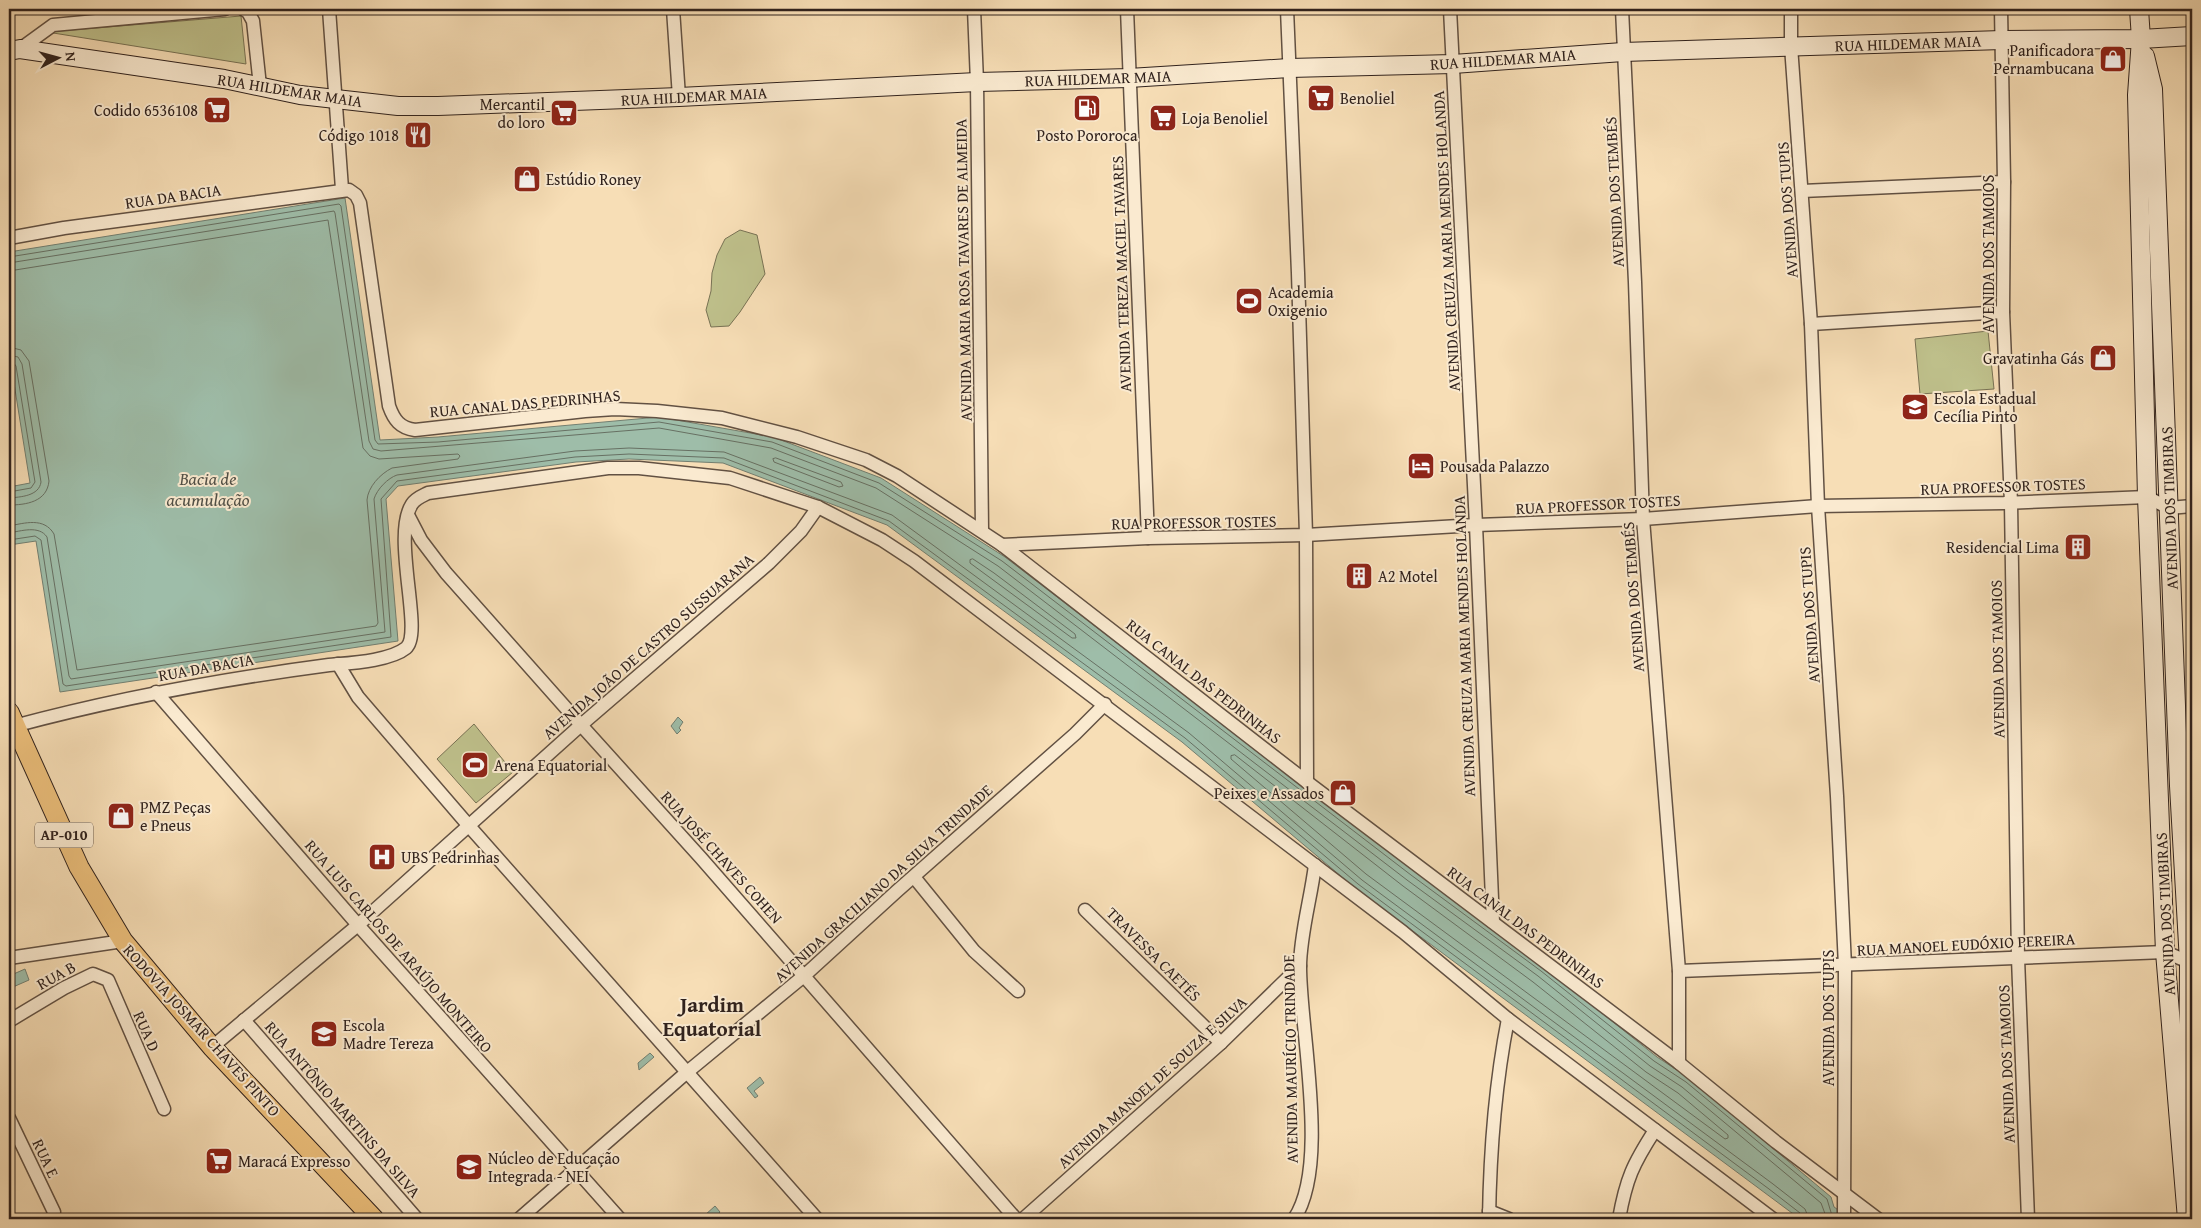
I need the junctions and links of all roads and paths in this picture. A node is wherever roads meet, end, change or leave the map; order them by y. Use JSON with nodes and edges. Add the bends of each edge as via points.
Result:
{"nodes":[{"id":1,"x":225,"y":9,"type":"edge"},
{"id":2,"x":243,"y":9,"type":"edge"},
{"id":3,"x":329,"y":9,"type":"edge"},
{"id":4,"x":673,"y":9,"type":"edge"},
{"id":5,"x":974,"y":9,"type":"edge"},
{"id":6,"x":1127,"y":9,"type":"edge"},
{"id":7,"x":1287,"y":9,"type":"edge"},
{"id":8,"x":1450,"y":9,"type":"edge"},
{"id":9,"x":1622,"y":9,"type":"edge"},
{"id":10,"x":1791,"y":9,"type":"edge"},
{"id":11,"x":2001,"y":9,"type":"edge"},
{"id":12,"x":2139,"y":9,"type":"edge"},
{"id":13,"x":2192,"y":36,"type":"edge"},
{"id":14,"x":2141,"y":39,"type":"junction"},
{"id":15,"x":2002,"y":40,"type":"junction"},
{"id":16,"x":1792,"y":46,"type":"junction"},
{"id":17,"x":13,"y":49,"type":"edge"},
{"id":18,"x":1624,"y":52,"type":"junction"},
{"id":19,"x":1453,"y":64,"type":"junction"},
{"id":20,"x":1289,"y":68,"type":"junction"},
{"id":21,"x":1129,"y":78,"type":"junction"},
{"id":22,"x":977,"y":82,"type":"junction"},
{"id":23,"x":260,"y":86,"type":"junction"},
{"id":24,"x":679,"y":97,"type":"junction"},
{"id":25,"x":337,"y":99,"type":"junction"},
{"id":26,"x":2004,"y":182,"type":"junction"},
{"id":27,"x":342,"y":189,"type":"junction"},
{"id":28,"x":1802,"y":191,"type":"junction"},
{"id":29,"x":9,"y":238,"type":"edge"},
{"id":30,"x":2003,"y":312,"type":"junction"},
{"id":31,"x":1811,"y":324,"type":"junction"},
{"id":32,"x":2147,"y":497,"type":"junction"},
{"id":33,"x":2011,"y":503,"type":"junction"},
{"id":34,"x":1818,"y":506,"type":"junction"},
{"id":35,"x":2192,"y":506,"type":"edge"},
{"id":36,"x":818,"y":507,"type":"junction"},
{"id":37,"x":2169,"y":508,"type":"junction"},
{"id":38,"x":408,"y":515,"type":"junction"},
{"id":39,"x":1643,"y":519,"type":"junction"},
{"id":40,"x":1476,"y":525,"type":"junction"},
{"id":41,"x":982,"y":530,"type":"junction"},
{"id":42,"x":1306,"y":536,"type":"junction"},
{"id":43,"x":1148,"y":538,"type":"junction"},
{"id":44,"x":1002,"y":545,"type":"junction"},
{"id":45,"x":338,"y":664,"type":"junction"},
{"id":46,"x":156,"y":692,"type":"junction"},
{"id":47,"x":1105,"y":704,"type":"junction"},
{"id":48,"x":11,"y":719,"type":"edge"},
{"id":49,"x":581,"y":725,"type":"junction"},
{"id":50,"x":1307,"y":782,"type":"junction"},
{"id":51,"x":469,"y":826,"type":"junction"},
{"id":52,"x":1315,"y":865,"type":"junction"},
{"id":53,"x":914,"y":877,"type":"junction"},
{"id":54,"x":1085,"y":910,"type":"dead end"},
{"id":55,"x":1493,"y":922,"type":"junction"},
{"id":56,"x":358,"y":925,"type":"junction"},
{"id":57,"x":122,"y":941,"type":"junction"},
{"id":58,"x":2165,"y":952,"type":"junction"},
{"id":59,"x":9,"y":958,"type":"edge"},
{"id":60,"x":2018,"y":958,"type":"junction"},
{"id":61,"x":2190,"y":961,"type":"edge"},
{"id":62,"x":1300,"y":966,"type":"junction"},
{"id":63,"x":1845,"y":966,"type":"junction"},
{"id":64,"x":1679,"y":971,"type":"junction"},
{"id":65,"x":93,"y":974,"type":"joint"},
{"id":66,"x":805,"y":975,"type":"junction"},
{"id":67,"x":1018,"y":991,"type":"dead end"},
{"id":68,"x":1508,"y":1019,"type":"junction"},
{"id":69,"x":244,"y":1020,"type":"junction"},
{"id":70,"x":9,"y":1021,"type":"edge"},
{"id":71,"x":1221,"y":1043,"type":"junction"},
{"id":72,"x":212,"y":1047,"type":"junction"},
{"id":73,"x":1678,"y":1063,"type":"junction"},
{"id":74,"x":686,"y":1073,"type":"junction"},
{"id":75,"x":164,"y":1109,"type":"dead end"},
{"id":76,"x":9,"y":1118,"type":"edge"},
{"id":77,"x":1656,"y":1130,"type":"junction"},
{"id":78,"x":576,"y":1170,"type":"junction"},
{"id":79,"x":1844,"y":1195,"type":"junction"},
{"id":80,"x":1489,"y":1215,"type":"edge"},
{"id":81,"x":53,"y":1216,"type":"edge"},
{"id":82,"x":369,"y":1218,"type":"edge"},
{"id":83,"x":416,"y":1219,"type":"edge"},
{"id":84,"x":519,"y":1219,"type":"edge"},
{"id":85,"x":620,"y":1219,"type":"edge"},
{"id":86,"x":817,"y":1219,"type":"edge"},
{"id":87,"x":1016,"y":1219,"type":"edge"},
{"id":88,"x":1023,"y":1219,"type":"edge"},
{"id":89,"x":1294,"y":1219,"type":"edge"},
{"id":90,"x":1509,"y":1219,"type":"edge"},
{"id":91,"x":1619,"y":1219,"type":"edge"},
{"id":92,"x":1773,"y":1219,"type":"edge"},
{"id":93,"x":1844,"y":1219,"type":"edge"},
{"id":94,"x":1878,"y":1219,"type":"edge"},
{"id":95,"x":2028,"y":1219,"type":"edge"},
{"id":96,"x":2188,"y":1219,"type":"edge"}],
"edges":[{"from":1,"to":17,"type":"street","via":[[53,25]]},
{"from":2,"to":23,"type":"street","via":[[253,21]]},
{"from":3,"to":25,"type":"street"},
{"from":4,"to":24,"type":"street"},
{"from":5,"to":22,"type":"street","name":"AVENIDA MARIA ROSA TAVARES DE ALMEIDA"},
{"from":6,"to":21,"type":"street","name":"AVENIDA TEREZA MACIEL TAVARES"},
{"from":7,"to":20,"type":"street"},
{"from":8,"to":19,"type":"street","name":"AVENIDA CREUZA MARIA MENDES HOLANDA"},
{"from":9,"to":18,"type":"street","name":"AVENIDA DOS TEMBÉS"},
{"from":10,"to":16,"type":"street","name":"AVENIDA DOS TUPIS"},
{"from":11,"to":15,"type":"street","name":"AVENIDA DOS TAMOIOS"},
{"from":12,"to":14,"type":"street","name":"AVENIDA DOS TIMBIRAS"},
{"from":13,"to":14,"type":"street","name":"RUA HILDEMAR MAIA"},
{"from":14,"to":15,"type":"street","name":"RUA HILDEMAR MAIA"},
{"from":14,"to":32,"type":"street","name":"AVENIDA DOS TIMBIRAS","via":[[2137,95]]},
{"from":14,"to":37,"type":"street","name":"AVENIDA DOS TIMBIRAS","via":[[2152,89]]},
{"from":15,"to":16,"type":"street","name":"RUA HILDEMAR MAIA"},
{"from":15,"to":26,"type":"street","name":"AVENIDA DOS TAMOIOS"},
{"from":16,"to":18,"type":"street","name":"RUA HILDEMAR MAIA"},
{"from":16,"to":28,"type":"street","name":"AVENIDA DOS TUPIS"},
{"from":17,"to":23,"type":"street","name":"RUA HILDEMAR MAIA"},
{"from":18,"to":19,"type":"street","name":"RUA HILDEMAR MAIA"},
{"from":18,"to":39,"type":"street","name":"AVENIDA DOS TEMBÉS"},
{"from":19,"to":20,"type":"street","name":"RUA HILDEMAR MAIA"},
{"from":19,"to":40,"type":"street","name":"AVENIDA CREUZA MARIA MENDES HOLANDA"},
{"from":20,"to":21,"type":"street","name":"RUA HILDEMAR MAIA"},
{"from":20,"to":42,"type":"street"},
{"from":21,"to":22,"type":"street","name":"RUA HILDEMAR MAIA"},
{"from":21,"to":43,"type":"street","name":"AVENIDA TEREZA MACIEL TAVARES"},
{"from":22,"to":24,"type":"street","name":"RUA HILDEMAR MAIA"},
{"from":22,"to":41,"type":"street","name":"AVENIDA MARIA ROSA TAVARES DE ALMEIDA"},
{"from":23,"to":25,"type":"street","name":"RUA HILDEMAR MAIA"},
{"from":24,"to":25,"type":"street","name":"RUA HILDEMAR MAIA","via":[[438,106],[398,106]]},
{"from":25,"to":27,"type":"street"},
{"from":26,"to":28,"type":"street"},
{"from":26,"to":30,"type":"street","name":"AVENIDA DOS TAMOIOS"},
{"from":27,"to":29,"type":"street","name":"RUA DA BACIA"},
{"from":27,"to":41,"type":"street","name":"RUA CANAL DAS PEDRINHAS","via":[[350,190],[360,203],[393,416],[399,424],[415,430],[615,409],[722,418],[797,437],[866,460]]},
{"from":28,"to":31,"type":"street","name":"AVENIDA DOS TUPIS"},
{"from":30,"to":31,"type":"street"},
{"from":30,"to":33,"type":"street","name":"AVENIDA DOS TAMOIOS"},
{"from":31,"to":34,"type":"street","name":"AVENIDA DOS TUPIS"},
{"from":32,"to":33,"type":"street","name":"RUA PROFESSOR TOSTES"},
{"from":32,"to":37,"type":"street","name":"RUA PROFESSOR TOSTES"},
{"from":32,"to":58,"type":"street","name":"AVENIDA DOS TIMBIRAS"},
{"from":33,"to":34,"type":"street","name":"RUA PROFESSOR TOSTES"},
{"from":33,"to":60,"type":"street","name":"AVENIDA DOS TAMOIOS"},
{"from":34,"to":39,"type":"street","name":"RUA PROFESSOR TOSTES"},
{"from":34,"to":63,"type":"street","name":"AVENIDA DOS TUPIS"},
{"from":35,"to":37,"type":"street"},
{"from":36,"to":38,"type":"street","via":[[730,478],[639,468],[608,468],[437,490],[419,497]]},
{"from":36,"to":47,"type":"street","via":[[914,560]]},
{"from":36,"to":49,"type":"street","name":"AVENIDA JOÃO DE CASTRO SUSSUARANA","via":[[790,544]]},
{"from":37,"to":61,"type":"street","name":"AVENIDA DOS TIMBIRAS"},
{"from":38,"to":45,"type":"street","name":"RUA DA BACIA","via":[[405,549],[413,627],[410,644],[406,649],[378,658]]},
{"from":38,"to":49,"type":"street","name":"RUA JOSÉ CHAVES COHEN","via":[[421,540],[446,573]]},
{"from":39,"to":40,"type":"street","name":"RUA PROFESSOR TOSTES"},
{"from":39,"to":64,"type":"street","name":"AVENIDA DOS TEMBÉS"},
{"from":40,"to":42,"type":"street","name":"RUA PROFESSOR TOSTES"},
{"from":40,"to":55,"type":"street","name":"AVENIDA CREUZA MARIA MENDES HOLANDA"},
{"from":41,"to":44,"type":"street","name":"RUA CANAL DAS PEDRINHAS"},
{"from":42,"to":43,"type":"street","name":"RUA PROFESSOR TOSTES"},
{"from":42,"to":50,"type":"street"},
{"from":43,"to":44,"type":"street","name":"RUA PROFESSOR TOSTES"},
{"from":44,"to":50,"type":"street","name":"RUA CANAL DAS PEDRINHAS"},
{"from":45,"to":46,"type":"street","name":"RUA DA BACIA"},
{"from":45,"to":51,"type":"street","via":[[358,697]]},
{"from":46,"to":48,"type":"street","name":"RUA DA BACIA"},
{"from":46,"to":56,"type":"street","name":"RUA LUIS CARLOS DE ARAÚJO MONTEIRO"},
{"from":47,"to":52,"type":"street"},
{"from":47,"to":53,"type":"street","name":"AVENIDA GRACILIANO DA SILVA TRINDADE"},
{"from":48,"to":57,"type":"main road","name":"RODOVIA JOSMAR CHAVES PINTO","number":"AP-010","via":[[79,867]]},
{"from":49,"to":51,"type":"street","name":"AVENIDA JOÃO DE CASTRO SUSSUARANA"},
{"from":49,"to":66,"type":"street","name":"RUA JOSÉ CHAVES COHEN"},
{"from":50,"to":55,"type":"street","name":"RUA CANAL DAS PEDRINHAS"},
{"from":51,"to":56,"type":"street","name":"AVENIDA JOÃO DE CASTRO SUSSUARANA"},
{"from":51,"to":74,"type":"street"},
{"from":52,"to":62,"type":"street","name":"AVENIDA MAURÍCIO TRINDADE"},
{"from":52,"to":68,"type":"street","via":[[1403,932]]},
{"from":53,"to":66,"type":"street","name":"AVENIDA GRACILIANO DA SILVA TRINDADE"},
{"from":53,"to":67,"type":"street","via":[[974,951]]},
{"from":54,"to":71,"type":"street","name":"TRAVESSA CAETÉS"},
{"from":55,"to":73,"type":"street","name":"RUA CANAL DAS PEDRINHAS"},
{"from":56,"to":69,"type":"street","name":"AVENIDA JOÃO DE CASTRO SUSSUARANA"},
{"from":56,"to":78,"type":"street","name":"RUA LUIS CARLOS DE ARAÚJO MONTEIRO"},
{"from":57,"to":59,"type":"street"},
{"from":57,"to":72,"type":"main road","name":"RODOVIA JOSMAR CHAVES PINTO","number":"AP-010"},
{"from":58,"to":60,"type":"street","name":"RUA MANOEL EUDÓXIO PEREIRA"},
{"from":58,"to":61,"type":"street","name":"RUA MANOEL EUDÓXIO PEREIRA"},
{"from":58,"to":96,"type":"street","name":"AVENIDA DOS TIMBIRAS"},
{"from":60,"to":63,"type":"street","name":"RUA MANOEL EUDÓXIO PEREIRA"},
{"from":60,"to":95,"type":"street","name":"AVENIDA DOS TAMOIOS"},
{"from":61,"to":96,"type":"street","name":"AVENIDA DOS TIMBIRAS"},
{"from":62,"to":71,"type":"street","name":"AVENIDA MANOEL DE SOUZA E SILVA"},
{"from":62,"to":89,"type":"street","name":"AVENIDA MAURÍCIO TRINDADE","via":[[1311,1132],[1310,1165],[1304,1197]]},
{"from":63,"to":64,"type":"street","name":"RUA MANOEL EUDÓXIO PEREIRA"},
{"from":63,"to":79,"type":"street","name":"AVENIDA DOS TUPIS"},
{"from":64,"to":73,"type":"street","name":"AVENIDA DOS TEMBÉS"},
{"from":65,"to":70,"type":"street","name":"RUA B"},
{"from":65,"to":75,"type":"street","name":"RUA D","via":[[108,980]]},
{"from":66,"to":74,"type":"street","name":"AVENIDA GRACILIANO DA SILVA TRINDADE"},
{"from":66,"to":87,"type":"street","name":"RUA JOSÉ CHAVES COHEN"},
{"from":68,"to":77,"type":"street"},
{"from":68,"to":80,"type":"street","via":[[1493,1121]]},
{"from":69,"to":72,"type":"street","name":"AVENIDA JOÃO DE CASTRO SUSSUARANA"},
{"from":69,"to":83,"type":"street","name":"RUA ANTÔNIO MARTINS DA SILVA"},
{"from":71,"to":88,"type":"street","name":"AVENIDA MANOEL DE SOUZA E SILVA"},
{"from":72,"to":82,"type":"main road","name":"RODOVIA JOSMAR CHAVES PINTO","number":"AP-010"},
{"from":73,"to":79,"type":"street","name":"RUA CANAL DAS PEDRINHAS"},
{"from":74,"to":78,"type":"street","name":"AVENIDA GRACILIANO DA SILVA TRINDADE"},
{"from":74,"to":86,"type":"street"},
{"from":76,"to":81,"type":"street","name":"RUA E"},
{"from":77,"to":91,"type":"street","via":[[1635,1161],[1623,1195]]},
{"from":77,"to":92,"type":"street"},
{"from":78,"to":84,"type":"street","name":"AVENIDA GRACILIANO DA SILVA TRINDADE"},
{"from":78,"to":85,"type":"street","name":"RUA LUIS CARLOS DE ARAÚJO MONTEIRO"},
{"from":79,"to":93,"type":"street","name":"AVENIDA DOS TUPIS"},
{"from":79,"to":94,"type":"street","name":"RUA CANAL DAS PEDRINHAS"},
{"from":80,"to":90,"type":"street"}]}
